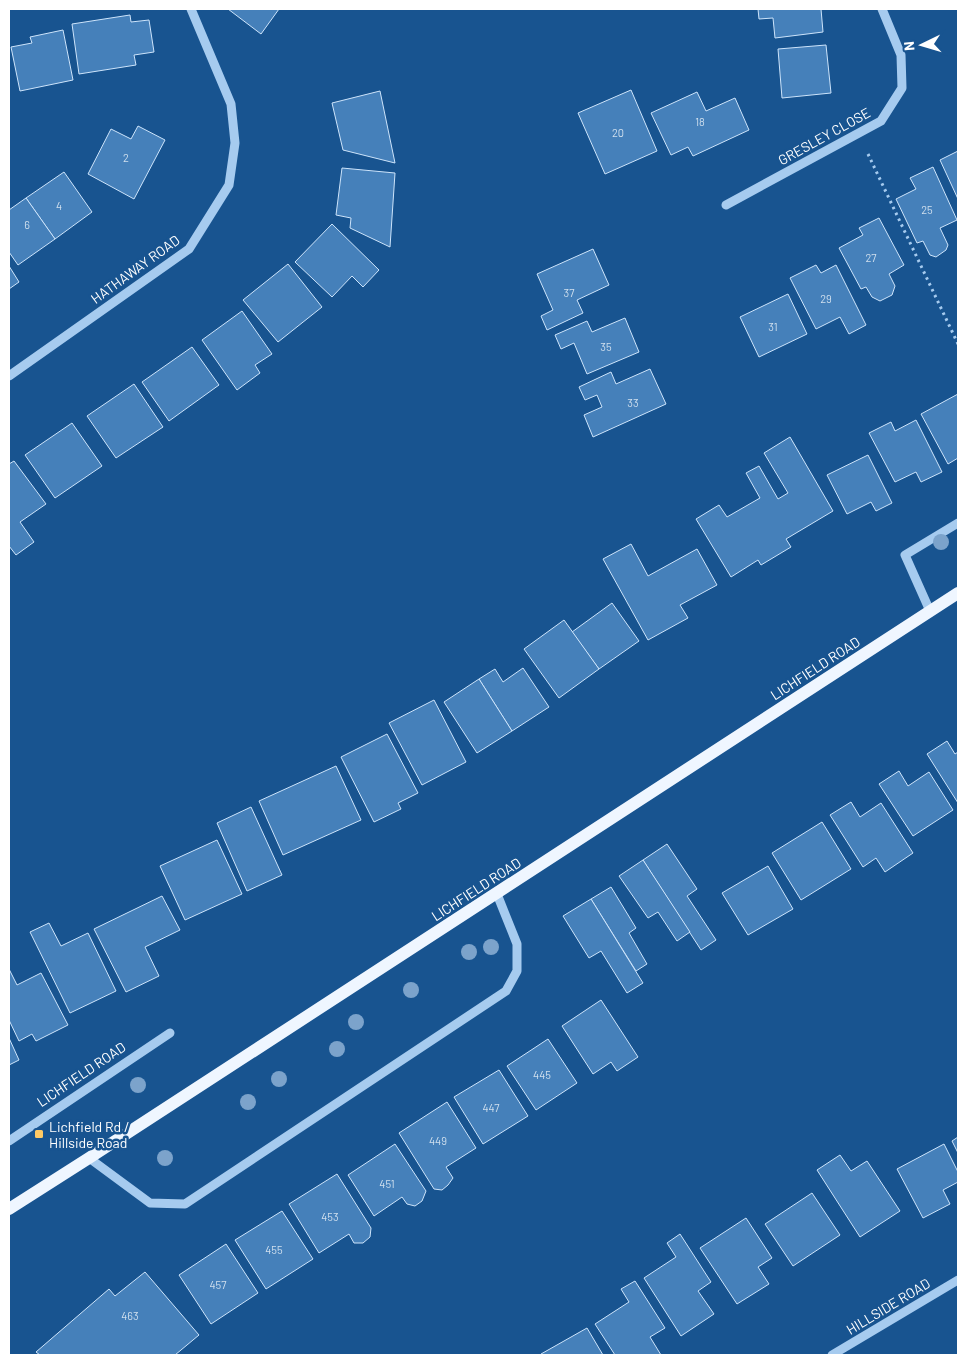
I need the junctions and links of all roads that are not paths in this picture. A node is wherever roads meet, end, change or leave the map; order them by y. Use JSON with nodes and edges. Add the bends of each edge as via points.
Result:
{"nodes":[{"id":1,"x":191,"y":9,"type":"edge"},
{"id":2,"x":882,"y":9,"type":"edge"},
{"id":3,"x":726,"y":205,"type":"dead end"},
{"id":4,"x":9,"y":376,"type":"edge"},
{"id":5,"x":958,"y":523,"type":"edge"},
{"id":6,"x":958,"y":593,"type":"edge"},
{"id":7,"x":930,"y":611,"type":"junction"},
{"id":8,"x":497,"y":894,"type":"junction"},
{"id":9,"x":170,"y":1033,"type":"dead end"},
{"id":10,"x":9,"y":1141,"type":"edge"},
{"id":11,"x":89,"y":1158,"type":"junction"},
{"id":12,"x":9,"y":1209,"type":"edge"},
{"id":13,"x":958,"y":1280,"type":"edge"},
{"id":14,"x":832,"y":1355,"type":"edge"}],
"edges":[{"from":1,"to":4,"type":"street","name":"HATHAWAY ROAD","via":[[231,104],[235,143],[228,185],[189,249]]},
{"from":2,"to":3,"type":"street","name":"GRESLEY CLOSE","via":[[901,55],[902,88],[881,121]]},
{"from":5,"to":7,"type":"street","via":[[905,555]]},
{"from":6,"to":7,"type":"main road","name":"LICHFIELD ROAD"},
{"from":7,"to":8,"type":"main road","name":"LICHFIELD ROAD"},
{"from":8,"to":11,"type":"main road","name":"LICHFIELD ROAD"},
{"from":8,"to":11,"type":"street","via":[[517,944],[517,971],[506,991],[185,1204],[150,1203]]},
{"from":9,"to":10,"type":"street","name":"LICHFIELD ROAD"},
{"from":11,"to":12,"type":"main road","name":"LICHFIELD ROAD"},
{"from":13,"to":14,"type":"street","name":"HILLSIDE ROAD"}]}
